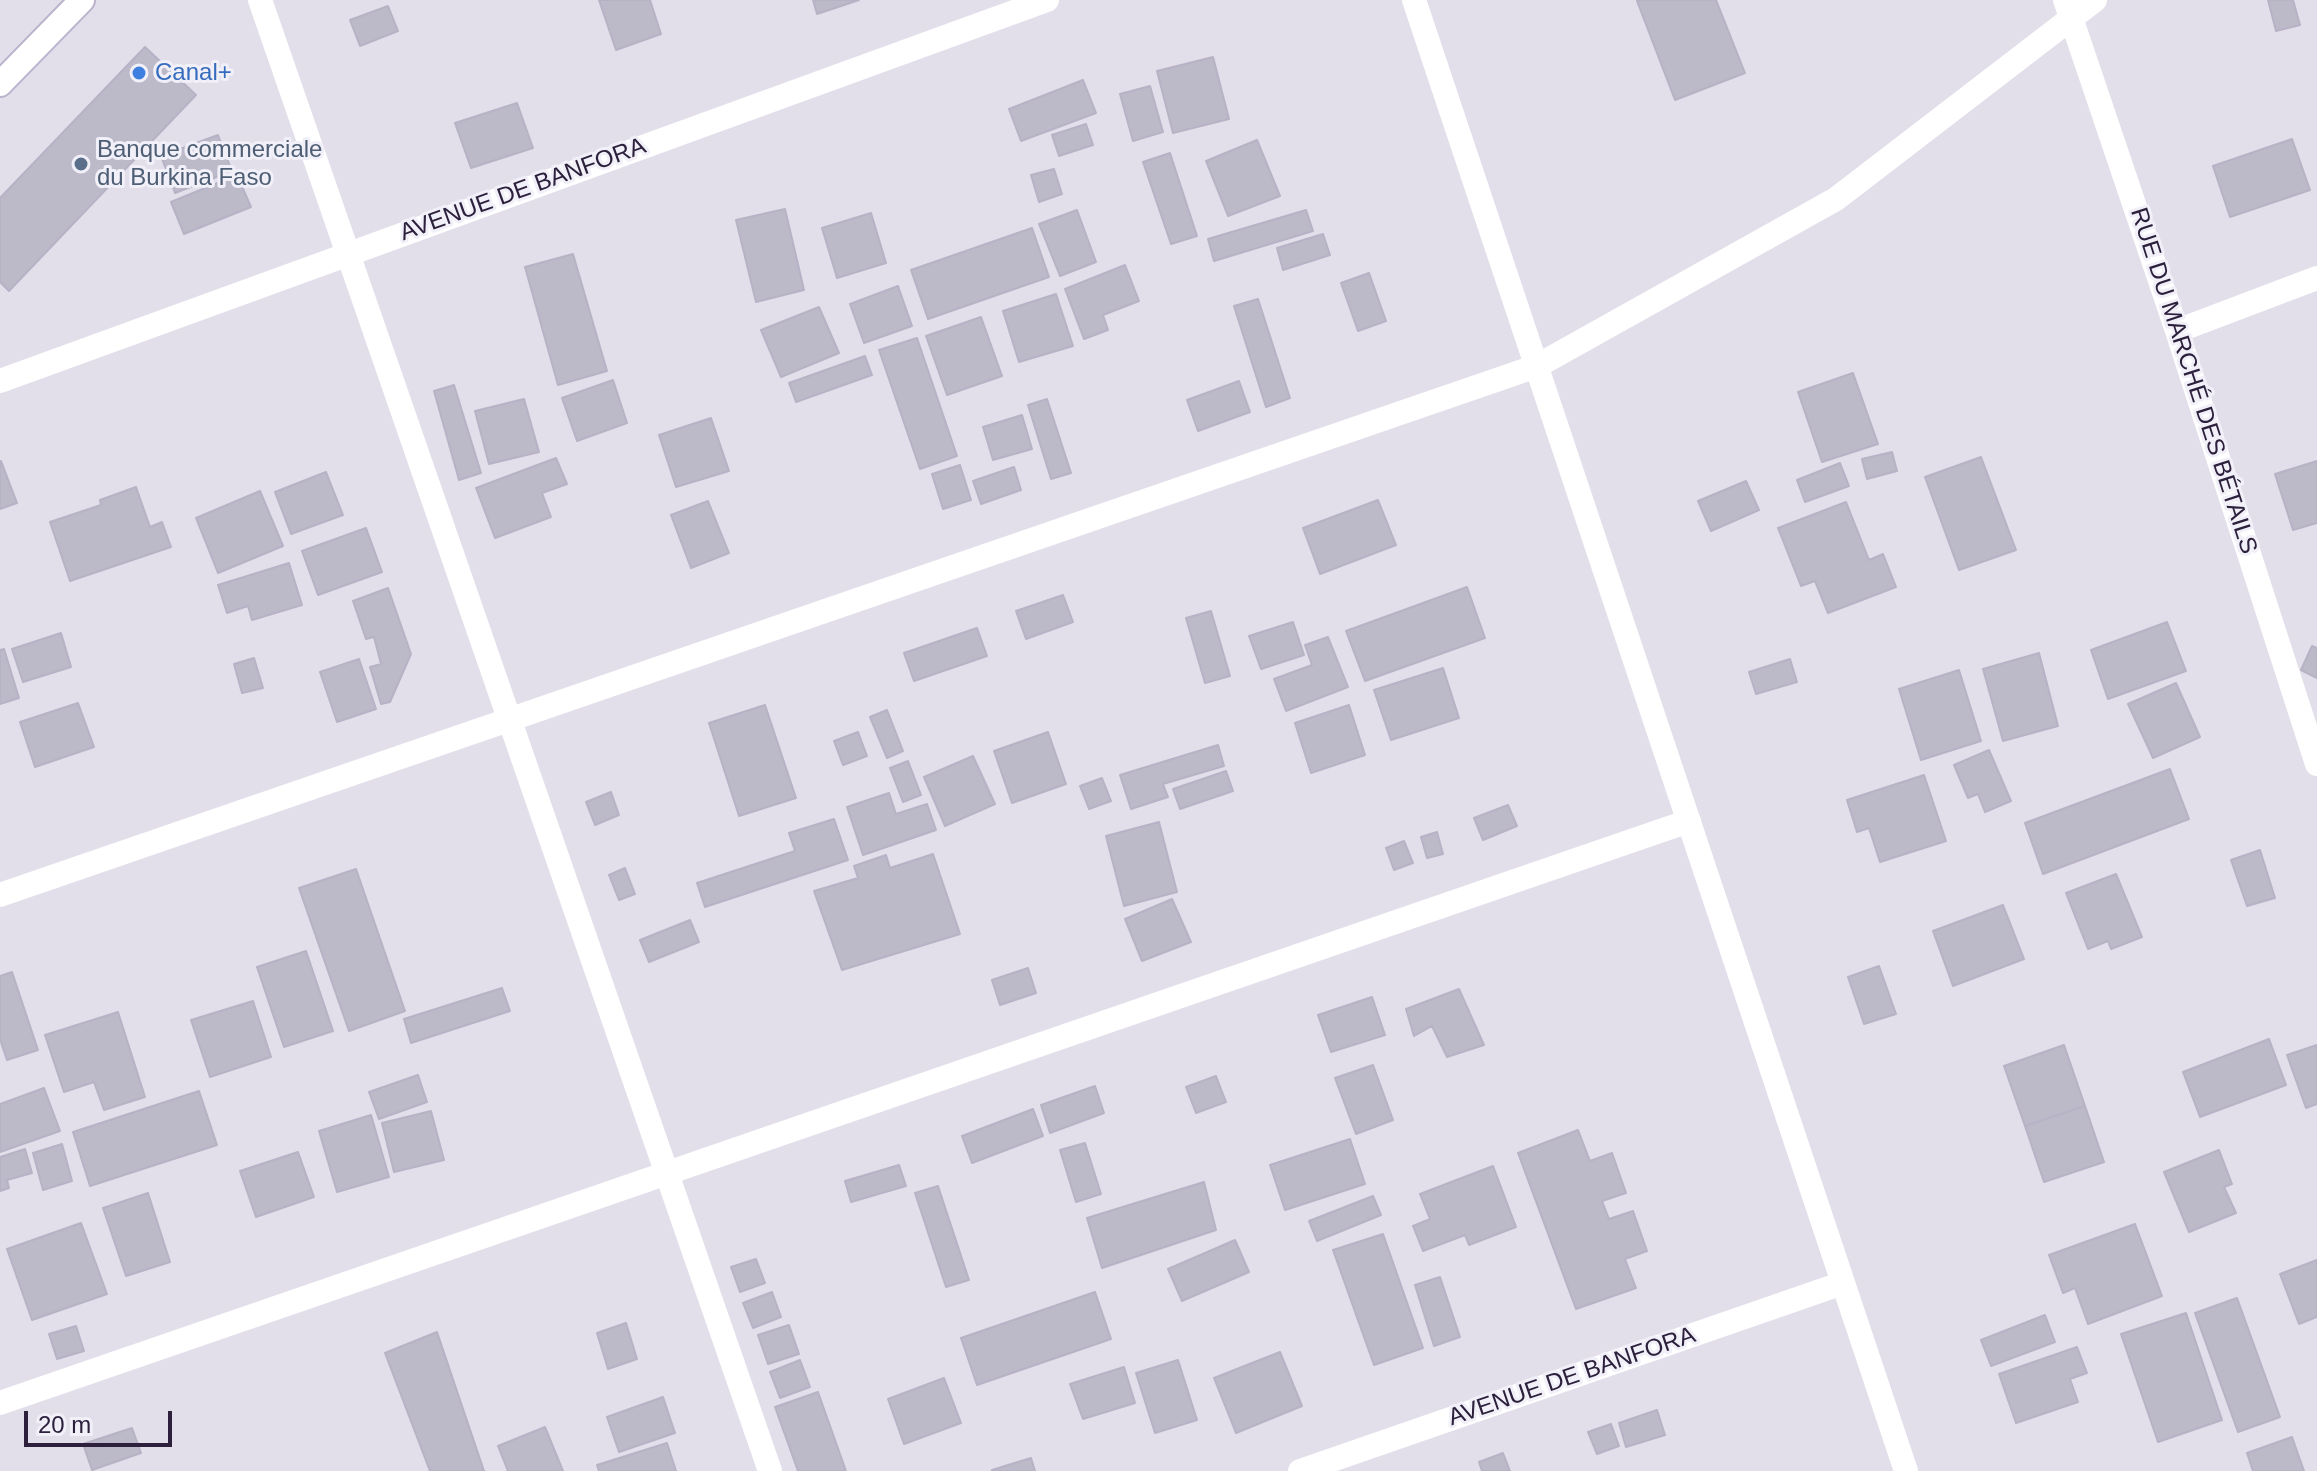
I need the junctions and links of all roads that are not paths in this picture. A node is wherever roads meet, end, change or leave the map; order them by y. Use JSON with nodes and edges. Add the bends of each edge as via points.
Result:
{"nodes":[{"id":1,"x":82,"y":0,"type":"edge"},
{"id":2,"x":260,"y":0,"type":"edge"},
{"id":3,"x":1047,"y":0,"type":"edge"},
{"id":4,"x":1414,"y":0,"type":"edge"},
{"id":5,"x":2095,"y":0,"type":"edge"},
{"id":6,"x":2068,"y":9,"type":"edge"},
{"id":7,"x":0,"y":84,"type":"edge"},
{"id":8,"x":347,"y":254,"type":"junction"},
{"id":9,"x":2317,"y":278,"type":"edge"},
{"id":10,"x":2177,"y":331,"type":"junction"},
{"id":11,"x":1537,"y":366,"type":"junction"},
{"id":12,"x":0,"y":381,"type":"edge"},
{"id":13,"x":510,"y":720,"type":"junction"},
{"id":14,"x":2317,"y":764,"type":"edge"},
{"id":15,"x":1689,"y":821,"type":"junction"},
{"id":16,"x":0,"y":895,"type":"edge"},
{"id":17,"x":667,"y":1173,"type":"junction"},
{"id":18,"x":1843,"y":1283,"type":"junction"},
{"id":19,"x":0,"y":1403,"type":"edge"},
{"id":20,"x":770,"y":1471,"type":"edge"},
{"id":21,"x":1300,"y":1471,"type":"edge"},
{"id":22,"x":1906,"y":1471,"type":"edge"}],
"edges":[{"from":1,"to":7,"type":"street"},
{"from":2,"to":8,"type":"street"},
{"from":3,"to":8,"type":"street","name":"AVENUE DE BANFORA"},
{"from":4,"to":11,"type":"street"},
{"from":5,"to":6,"type":"street"},
{"from":6,"to":10,"type":"street","name":"RUE DU MARCHÉ DES BÉTAILS"},
{"from":6,"to":11,"type":"street","via":[[1836,199]]},
{"from":8,"to":12,"type":"street","name":"AVENUE DE BANFORA"},
{"from":8,"to":13,"type":"street"},
{"from":9,"to":10,"type":"street"},
{"from":10,"to":14,"type":"street","name":"RUE DU MARCHÉ DES BÉTAILS"},
{"from":11,"to":13,"type":"street"},
{"from":11,"to":15,"type":"street"},
{"from":13,"to":16,"type":"street"},
{"from":13,"to":17,"type":"street"},
{"from":15,"to":17,"type":"street"},
{"from":15,"to":18,"type":"street"},
{"from":17,"to":19,"type":"street"},
{"from":17,"to":20,"type":"street"},
{"from":18,"to":21,"type":"street","name":"AVENUE DE BANFORA"},
{"from":18,"to":22,"type":"street"}]}
